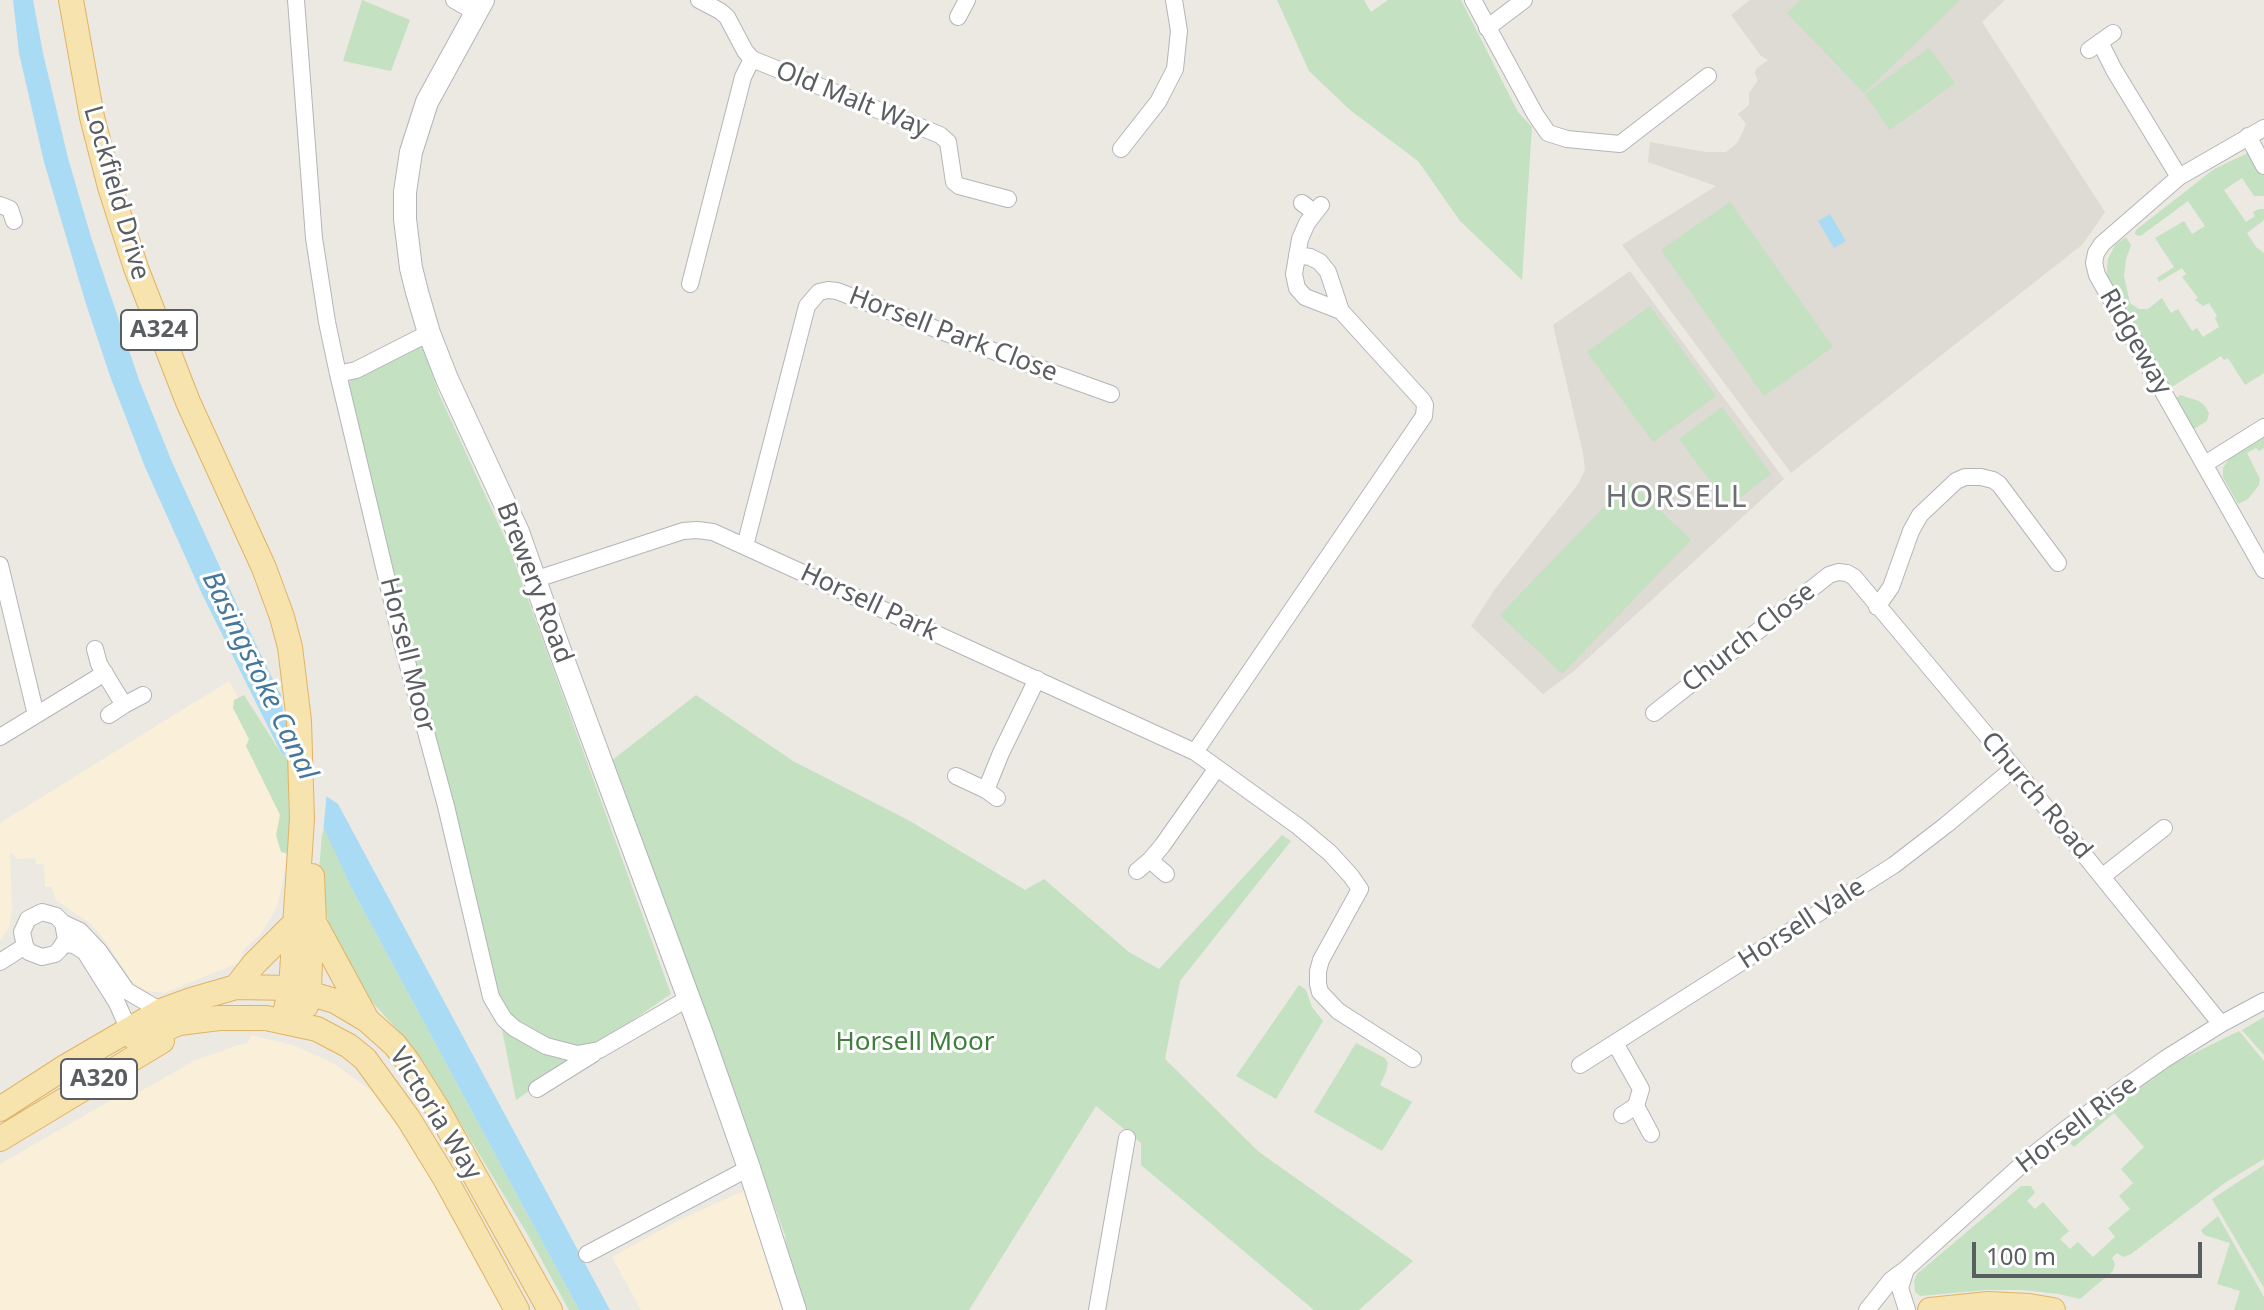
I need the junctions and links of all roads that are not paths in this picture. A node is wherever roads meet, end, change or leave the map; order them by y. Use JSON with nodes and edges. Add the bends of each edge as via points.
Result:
{"nodes":[{"id":1,"x":71,"y":0,"type":"edge"},
{"id":2,"x":296,"y":0,"type":"edge"},
{"id":3,"x":454,"y":0,"type":"edge"},
{"id":4,"x":699,"y":0,"type":"edge"},
{"id":5,"x":1174,"y":0,"type":"edge"},
{"id":6,"x":1473,"y":0,"type":"edge"},
{"id":7,"x":1524,"y":0,"type":"edge"},
{"id":8,"x":479,"y":6,"type":"edge"},
{"id":9,"x":964,"y":7,"type":"edge"},
{"id":10,"x":982,"y":13,"type":"dead end"},
{"id":11,"x":1487,"y":28,"type":"junction"},
{"id":12,"x":2100,"y":42,"type":"dead end"},
{"id":13,"x":752,"y":59,"type":"junction"},
{"id":14,"x":1708,"y":76,"type":"dead end"},
{"id":15,"x":2264,"y":128,"type":"edge"},
{"id":16,"x":2248,"y":136,"type":"junction"},
{"id":17,"x":1121,"y":149,"type":"dead end"},
{"id":18,"x":2264,"y":166,"type":"edge"},
{"id":19,"x":2179,"y":177,"type":"junction"},
{"id":20,"x":1008,"y":199,"type":"dead end"},
{"id":21,"x":0,"y":205,"type":"edge"},
{"id":22,"x":1313,"y":207,"type":"dead end"},
{"id":23,"x":14,"y":221,"type":"dead end"},
{"id":24,"x":1297,"y":255,"type":"junction"},
{"id":25,"x":676,"y":266,"type":"dead end"},
{"id":26,"x":1341,"y":311,"type":"junction"},
{"id":27,"x":429,"y":333,"type":"junction"},
{"id":28,"x":338,"y":374,"type":"junction"},
{"id":29,"x":1111,"y":394,"type":"dead end"},
{"id":30,"x":2264,"y":427,"type":"edge"},
{"id":31,"x":2205,"y":464,"type":"junction"},
{"id":32,"x":745,"y":546,"type":"junction"},
{"id":33,"x":2058,"y":554,"type":"dead end"},
{"id":34,"x":0,"y":565,"type":"edge"},
{"id":35,"x":2264,"y":570,"type":"edge"},
{"id":36,"x":1847,"y":573,"type":"joint"},
{"id":37,"x":534,"y":580,"type":"junction"},
{"id":38,"x":2,"y":583,"type":"edge"},
{"id":39,"x":1877,"y":607,"type":"junction"},
{"id":40,"x":290,"y":647,"type":"junction"},
{"id":41,"x":95,"y":649,"type":"dead end"},
{"id":42,"x":105,"y":673,"type":"junction"},
{"id":43,"x":1037,"y":679,"type":"junction"},
{"id":44,"x":143,"y":695,"type":"dead end"},
{"id":45,"x":124,"y":705,"type":"junction"},
{"id":46,"x":1659,"y":705,"type":"dead end"},
{"id":47,"x":36,"y":715,"type":"junction"},
{"id":48,"x":109,"y":715,"type":"dead end"},
{"id":49,"x":0,"y":737,"type":"edge"},
{"id":50,"x":1195,"y":752,"type":"junction"},
{"id":51,"x":1217,"y":768,"type":"junction"},
{"id":52,"x":2014,"y":768,"type":"junction"},
{"id":53,"x":961,"y":784,"type":"dead end"},
{"id":54,"x":2163,"y":827,"type":"dead end"},
{"id":55,"x":306,"y":849,"type":"junction"},
{"id":56,"x":1166,"y":874,"type":"dead end"},
{"id":57,"x":2103,"y":876,"type":"junction"},
{"id":58,"x":63,"y":923,"type":"junction"},
{"id":59,"x":304,"y":923,"type":"junction"},
{"id":60,"x":64,"y":944,"type":"junction"},
{"id":61,"x":25,"y":946,"type":"junction"},
{"id":62,"x":0,"y":962,"type":"edge"},
{"id":63,"x":236,"y":987,"type":"junction"},
{"id":64,"x":300,"y":990,"type":"junction"},
{"id":65,"x":689,"y":998,"type":"junction"},
{"id":66,"x":2264,"y":1001,"type":"edge"},
{"id":67,"x":161,"y":1011,"type":"junction"},
{"id":68,"x":367,"y":1020,"type":"junction"},
{"id":69,"x":200,"y":1022,"type":"junction"},
{"id":70,"x":293,"y":1022,"type":"junction"},
{"id":71,"x":2221,"y":1024,"type":"junction"},
{"id":72,"x":129,"y":1030,"type":"junction"},
{"id":73,"x":1615,"y":1043,"type":"junction"},
{"id":74,"x":599,"y":1050,"type":"junction"},
{"id":75,"x":1413,"y":1059,"type":"dead end"},
{"id":76,"x":1580,"y":1065,"type":"dead end"},
{"id":77,"x":537,"y":1089,"type":"dead end"},
{"id":78,"x":0,"y":1109,"type":"edge"},
{"id":79,"x":1651,"y":1134,"type":"dead end"},
{"id":80,"x":1127,"y":1138,"type":"dead end"},
{"id":81,"x":0,"y":1139,"type":"edge"},
{"id":82,"x":749,"y":1168,"type":"junction"},
{"id":83,"x":587,"y":1254,"type":"dead end"},
{"id":84,"x":1906,"y":1269,"type":"junction"},
{"id":85,"x":517,"y":1310,"type":"edge"},
{"id":86,"x":550,"y":1310,"type":"edge"},
{"id":87,"x":795,"y":1310,"type":"edge"},
{"id":88,"x":1097,"y":1310,"type":"edge"},
{"id":89,"x":1867,"y":1310,"type":"edge"},
{"id":90,"x":1907,"y":1310,"type":"edge"},
{"id":91,"x":1930,"y":1310,"type":"edge"},
{"id":92,"x":2053,"y":1310,"type":"edge"}],
"edges":[{"from":1,"to":40,"type":"main road","name":"Lockfield Drive","number":"A324","via":[[92,117],[136,268],[188,402],[264,568]]},
{"from":2,"to":28,"type":"street","name":"Horsell Moor","via":[[315,252]]},
{"from":3,"to":8,"type":"street"},
{"from":4,"to":13,"type":"street","name":"Old Malt Way","via":[[727,17]]},
{"from":5,"to":17,"type":"street","via":[[1179,31],[1175,69],[1164,93],[1129,130]]},
{"from":6,"to":11,"type":"street"},
{"from":7,"to":11,"type":"street"},
{"from":8,"to":27,"type":"street","name":"Brewery Road","via":[[427,102],[407,171],[407,241]]},
{"from":9,"to":10,"type":"street"},
{"from":11,"to":14,"type":"street","via":[[1548,133],[1567,139],[1620,144]]},
{"from":12,"to":19,"type":"street"},
{"from":13,"to":20,"type":"street","name":"Old Malt Way","via":[[940,135],[948,142],[954,182]]},
{"from":13,"to":25,"type":"street","name":"Old Malt Way","via":[[692,277]]},
{"from":15,"to":16,"type":"street","name":"Ridgeway"},
{"from":16,"to":18,"type":"street"},
{"from":16,"to":19,"type":"street","name":"Ridgeway"},
{"from":19,"to":31,"type":"street","name":"Ridgeway","via":[[2102,244],[2094,263]]},
{"from":21,"to":23,"type":"street","via":[[10,209]]},
{"from":22,"to":24,"type":"street"},
{"from":24,"to":26,"type":"street","via":[[1320,262],[1328,272]]},
{"from":24,"to":26,"type":"street","via":[[1294,282],[1300,293]]},
{"from":26,"to":50,"type":"street","via":[[1423,401],[1424,416]]},
{"from":27,"to":28,"type":"street"},
{"from":27,"to":37,"type":"street","name":"Brewery Road","via":[[518,532]]},
{"from":28,"to":74,"type":"street","name":"Horsell Moor","via":[[491,997],[504,1019],[530,1038],[569,1053]]},
{"from":29,"to":32,"type":"street","name":"Horsell Park Close","via":[[837,291],[819,292],[807,306]]},
{"from":30,"to":31,"type":"street"},
{"from":31,"to":35,"type":"street","name":"Ridgeway"},
{"from":32,"to":37,"type":"street","name":"Horsell Park","via":[[713,532],[687,530]]},
{"from":32,"to":43,"type":"street","name":"Horsell Park"},
{"from":33,"to":39,"type":"street","via":[[1999,484],[1964,471],[1920,515],[1891,587]]},
{"from":34,"to":38,"type":"street"},
{"from":36,"to":39,"type":"street","name":"Church Road"},
{"from":36,"to":46,"type":"street","name":"Church Close","via":[[1829,575]]},
{"from":37,"to":65,"type":"street","name":"Brewery Road"},
{"from":38,"to":47,"type":"street"},
{"from":39,"to":52,"type":"street","name":"Church Road"},
{"from":40,"to":55,"type":"main road","name":"Lockfield Drive","number":"A324"},
{"from":40,"to":55,"type":"main road","name":"Lockfield Drive","number":"A324","via":[[302,663],[313,727],[315,790]]},
{"from":41,"to":42,"type":"street"},
{"from":42,"to":45,"type":"street"},
{"from":42,"to":47,"type":"street"},
{"from":43,"to":50,"type":"street","name":"Horsell Park"},
{"from":43,"to":53,"type":"street","via":[[1001,753],[992,794]]},
{"from":44,"to":45,"type":"street"},
{"from":45,"to":48,"type":"street"},
{"from":47,"to":49,"type":"street"},
{"from":50,"to":51,"type":"street","name":"Horsell Park"},
{"from":51,"to":56,"type":"street","via":[[1143,865]]},
{"from":51,"to":75,"type":"street","name":"Horsell Park","via":[[1314,839],[1360,889],[1321,960],[1320,992],[1338,1011]]},
{"from":52,"to":57,"type":"street","name":"Church Road"},
{"from":52,"to":73,"type":"street","name":"Horsell Vale","via":[[1894,865]]},
{"from":54,"to":57,"type":"street"},
{"from":55,"to":59,"type":"main road","name":"Lockfield Drive","number":"A324"},
{"from":57,"to":71,"type":"street","name":"Church Road"},
{"from":58,"to":60,"type":"street"},
{"from":58,"to":61,"type":"street","via":[[49,913],[34,914],[24,925]]},
{"from":58,"to":67,"type":"street","via":[[80,931],[99,951],[127,991]]},
{"from":59,"to":63,"type":"main road","via":[[254,964]]},
{"from":59,"to":64,"type":"main road","name":"Lockfield Drive","number":"A324"},
{"from":59,"to":68,"type":"main road"},
{"from":60,"to":61,"type":"street","via":[[55,954],[42,957]]},
{"from":60,"to":72,"type":"street","via":[[85,952]]},
{"from":61,"to":62,"type":"street"},
{"from":63,"to":64,"type":"main road","name":"Victoria Way","number":"A320"},
{"from":63,"to":67,"type":"main road","name":"Victoria Way","number":"A320"},
{"from":64,"to":68,"type":"main road","name":"Victoria Way","number":"A320","via":[[335,1001]]},
{"from":64,"to":70,"type":"main road","name":"Lockfield Drive","number":"A324"},
{"from":65,"to":74,"type":"street"},
{"from":65,"to":82,"type":"street","name":"Brewery Road"},
{"from":66,"to":71,"type":"street","name":"Horsell Rise"},
{"from":67,"to":72,"type":"main road","name":"Victoria Way","number":"A320"},
{"from":68,"to":86,"type":"main road","name":"Victoria Way","number":"A320","via":[[408,1062]]},
{"from":69,"to":70,"type":"main road","name":"Victoria Way","number":"A320","via":[[247,1017]]},
{"from":69,"to":72,"type":"main road","name":"Victoria Way","via":[[179,1023],[141,1040]]},
{"from":69,"to":81,"type":"main road","name":"Victoria Way","number":"A320"},
{"from":70,"to":85,"type":"main road","name":"Victoria Way","number":"A320","via":[[317,1029],[365,1059],[446,1180]]},
{"from":71,"to":84,"type":"street","name":"Horsell Rise","via":[[2067,1128]]},
{"from":72,"to":78,"type":"main road","name":"Victoria Way","number":"A320"},
{"from":73,"to":76,"type":"street","name":"Horsell Vale"},
{"from":73,"to":79,"type":"street","via":[[1641,1089],[1629,1110]]},
{"from":74,"to":77,"type":"street"},
{"from":80,"to":88,"type":"street"},
{"from":82,"to":83,"type":"street"},
{"from":82,"to":87,"type":"street","name":"Brewery Road"},
{"from":84,"to":89,"type":"street","name":"Horsell Rise"},
{"from":84,"to":90,"type":"street","via":[[1900,1288]]},
{"from":91,"to":92,"type":"main road","via":[[2009,1304]]}]}
